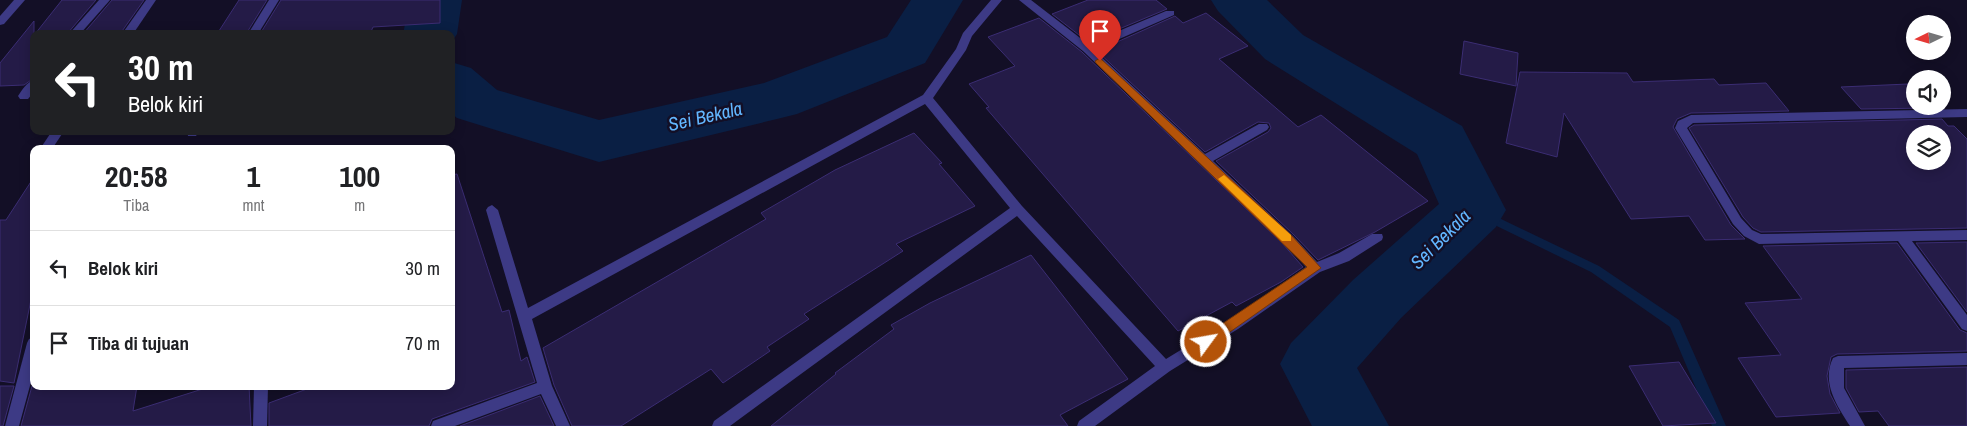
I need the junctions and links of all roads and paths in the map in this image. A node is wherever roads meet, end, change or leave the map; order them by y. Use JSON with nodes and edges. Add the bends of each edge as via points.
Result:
{"nodes":[{"id":1,"x":20,"y":0,"type":"edge"},
{"id":2,"x":105,"y":0,"type":"edge"},
{"id":3,"x":151,"y":0,"type":"edge"},
{"id":4,"x":274,"y":0,"type":"edge"},
{"id":5,"x":998,"y":0,"type":"edge"},
{"id":6,"x":1024,"y":0,"type":"edge"},
{"id":7,"x":1170,"y":13,"type":"dead end"},
{"id":8,"x":0,"y":22,"type":"edge"},
{"id":9,"x":78,"y":30,"type":"edge"},
{"id":10,"x":130,"y":30,"type":"edge"},
{"id":11,"x":255,"y":30,"type":"edge"},
{"id":12,"x":1087,"y":49,"type":"junction"},
{"id":13,"x":30,"y":89,"type":"edge"},
{"id":14,"x":24,"y":96,"type":"dead end"},
{"id":15,"x":927,"y":98,"type":"junction"},
{"id":16,"x":1964,"y":116,"type":"edge"},
{"id":17,"x":1263,"y":127,"type":"dead end"},
{"id":18,"x":1204,"y":160,"type":"junction"},
{"id":19,"x":1018,"y":209,"type":"junction"},
{"id":20,"x":492,"y":210,"type":"dead end"},
{"id":21,"x":1967,"y":234,"type":"edge"},
{"id":22,"x":1901,"y":235,"type":"junction"},
{"id":23,"x":1377,"y":237,"type":"dead end"},
{"id":24,"x":1315,"y":268,"type":"junction"},
{"id":25,"x":523,"y":317,"type":"junction"},
{"id":26,"x":1967,"y":325,"type":"edge"},
{"id":27,"x":30,"y":358,"type":"edge"},
{"id":28,"x":1967,"y":359,"type":"edge"},
{"id":29,"x":1165,"y":367,"type":"junction"},
{"id":30,"x":544,"y":386,"type":"junction"},
{"id":31,"x":261,"y":390,"type":"edge"},
{"id":32,"x":12,"y":426,"type":"edge"},
{"id":33,"x":260,"y":426,"type":"edge"},
{"id":34,"x":438,"y":426,"type":"edge"},
{"id":35,"x":563,"y":426,"type":"edge"},
{"id":36,"x":719,"y":426,"type":"edge"},
{"id":37,"x":1084,"y":426,"type":"edge"},
{"id":38,"x":1858,"y":426,"type":"edge"}],
"edges":[{"from":1,"to":8,"type":"street"},
{"from":2,"to":9,"type":"street"},
{"from":3,"to":10,"type":"street"},
{"from":4,"to":11,"type":"street"},
{"from":5,"to":15,"type":"street","via":[[967,35],[961,50]]},
{"from":6,"to":12,"type":"street"},
{"from":7,"to":12,"type":"street"},
{"from":12,"to":18,"type":"street"},
{"from":13,"to":14,"type":"street"},
{"from":15,"to":19,"type":"street"},
{"from":15,"to":25,"type":"street"},
{"from":16,"to":22,"type":"street","via":[[1690,119],[1682,124],[1683,132],[1737,221],[1759,239]]},
{"from":17,"to":18,"type":"street"},
{"from":18,"to":24,"type":"street"},
{"from":19,"to":29,"type":"street"},
{"from":19,"to":36,"type":"street"},
{"from":20,"to":25,"type":"street"},
{"from":21,"to":22,"type":"street"},
{"from":22,"to":26,"type":"street"},
{"from":23,"to":24,"type":"street","via":[[1344,257]]},
{"from":24,"to":29,"type":"street"},
{"from":25,"to":30,"type":"street"},
{"from":27,"to":32,"type":"street"},
{"from":28,"to":38,"type":"street","via":[[1838,362],[1834,373],[1837,390]]},
{"from":29,"to":37,"type":"street"},
{"from":30,"to":34,"type":"street"},
{"from":30,"to":35,"type":"street"},
{"from":31,"to":33,"type":"street"}]}
